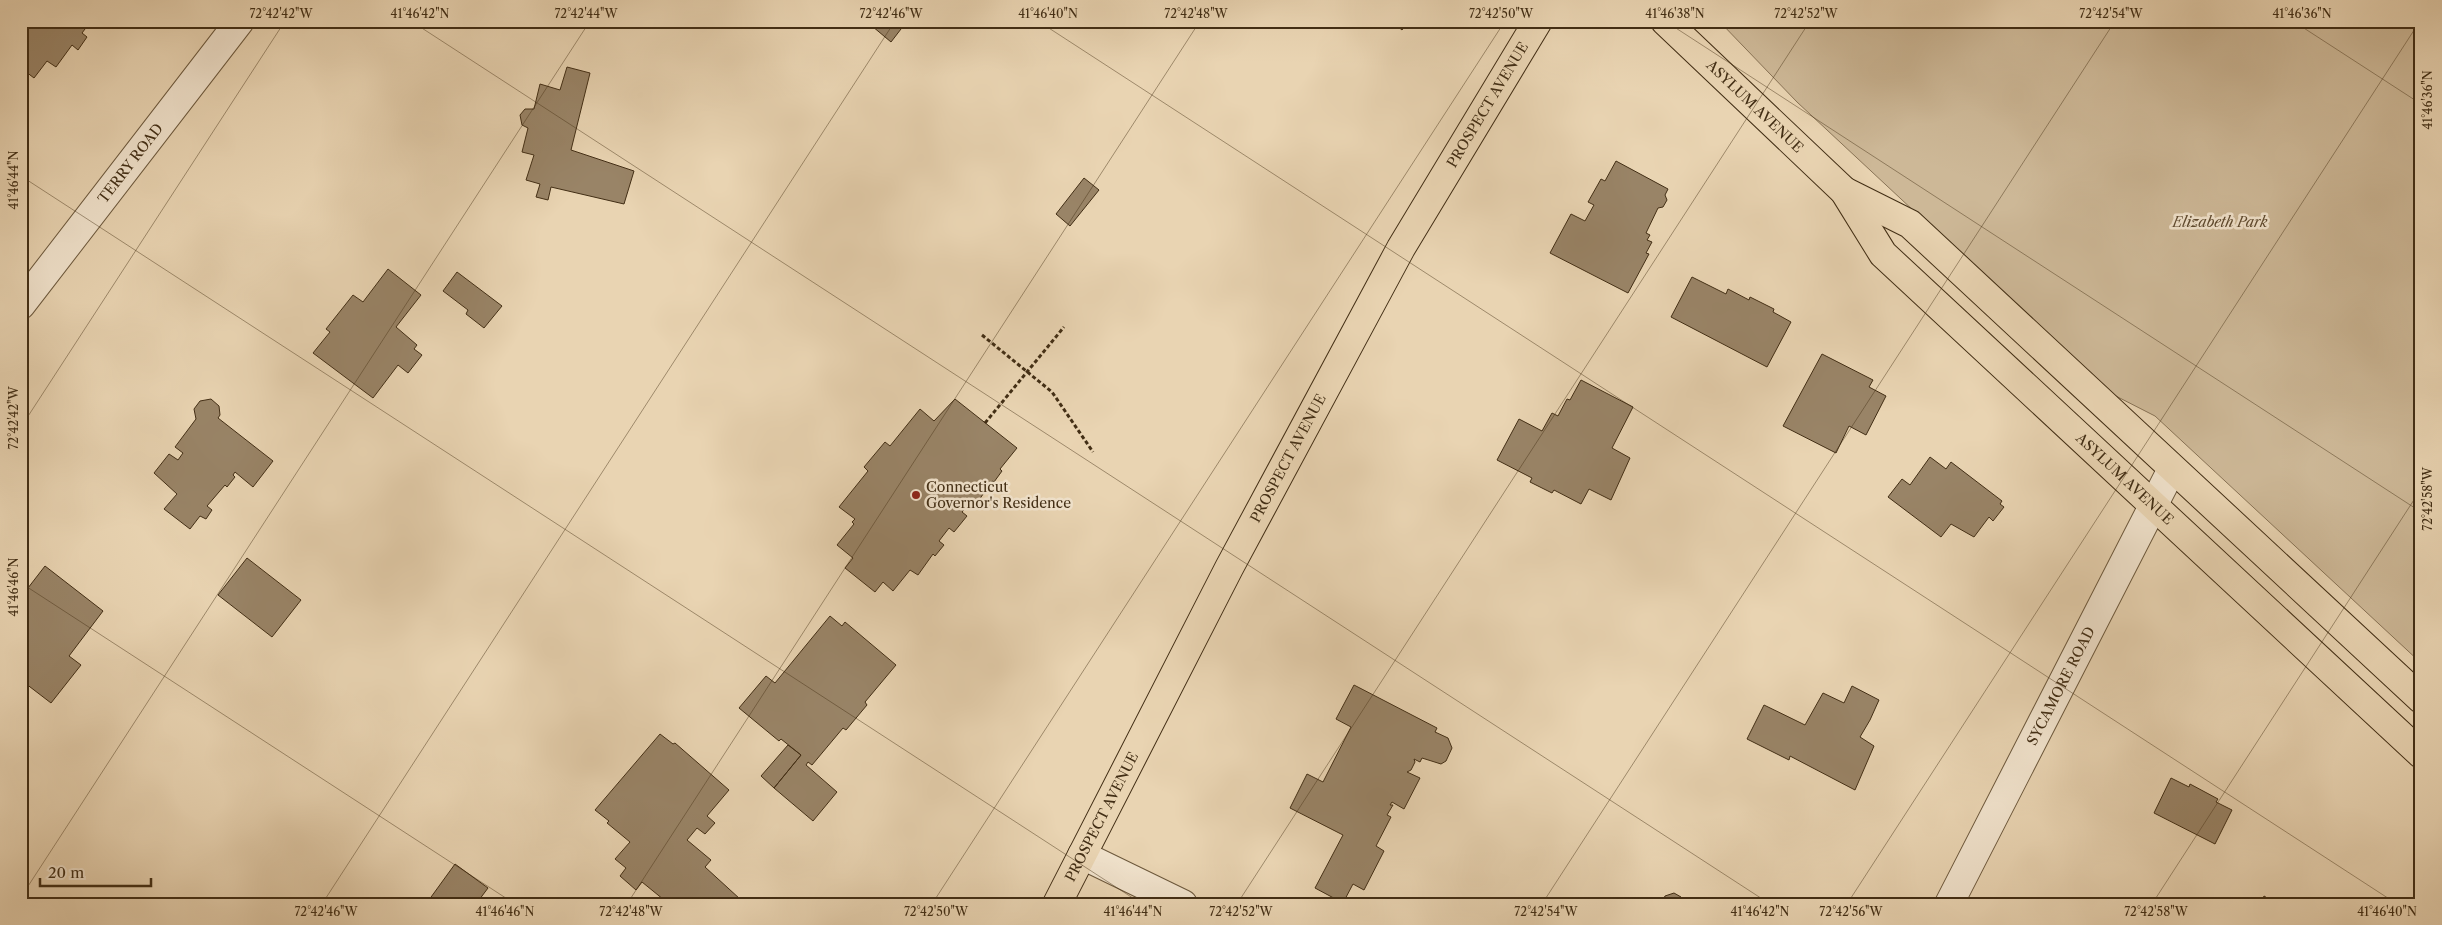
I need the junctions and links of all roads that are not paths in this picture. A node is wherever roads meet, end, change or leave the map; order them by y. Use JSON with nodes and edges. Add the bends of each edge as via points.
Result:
{"nodes":[{"id":1,"x":240,"y":21,"type":"edge"},
{"id":2,"x":1538,"y":21,"type":"edge"},
{"id":3,"x":1665,"y":21,"type":"edge"},
{"id":4,"x":1844,"y":191,"type":"junction"},
{"id":5,"x":21,"y":305,"type":"edge"},
{"id":6,"x":2172,"y":469,"type":"junction"},
{"id":7,"x":2155,"y":505,"type":"junction"},
{"id":8,"x":2421,"y":699,"type":"edge"},
{"id":9,"x":2421,"y":754,"type":"edge"},
{"id":10,"x":1082,"y":855,"type":"junction"},
{"id":11,"x":1057,"y":904,"type":"edge"},
{"id":12,"x":1183,"y":904,"type":"edge"},
{"id":13,"x":1949,"y":904,"type":"edge"}],
"edges":[{"from":1,"to":5,"type":"street","name":"TERRY ROAD"},
{"from":2,"to":10,"type":"main road","name":"PROSPECT AVENUE","via":[[1401,248],[1229,568]]},
{"from":3,"to":4,"type":"main road","name":"ASYLUM AVENUE"},
{"from":4,"to":6,"type":"main road","name":"ASYLUM AVENUE","via":[[1910,224]]},
{"from":4,"to":7,"type":"main road","name":"ASYLUM AVENUE","via":[[1883,254]]},
{"from":6,"to":7,"type":"street","name":"SYCAMORE ROAD"},
{"from":6,"to":8,"type":"main road","name":"ASYLUM AVENUE"},
{"from":7,"to":9,"type":"main road","name":"ASYLUM AVENUE"},
{"from":7,"to":13,"type":"street","name":"SYCAMORE ROAD"},
{"from":10,"to":11,"type":"main road","name":"PROSPECT AVENUE"},
{"from":10,"to":12,"type":"street"}]}
